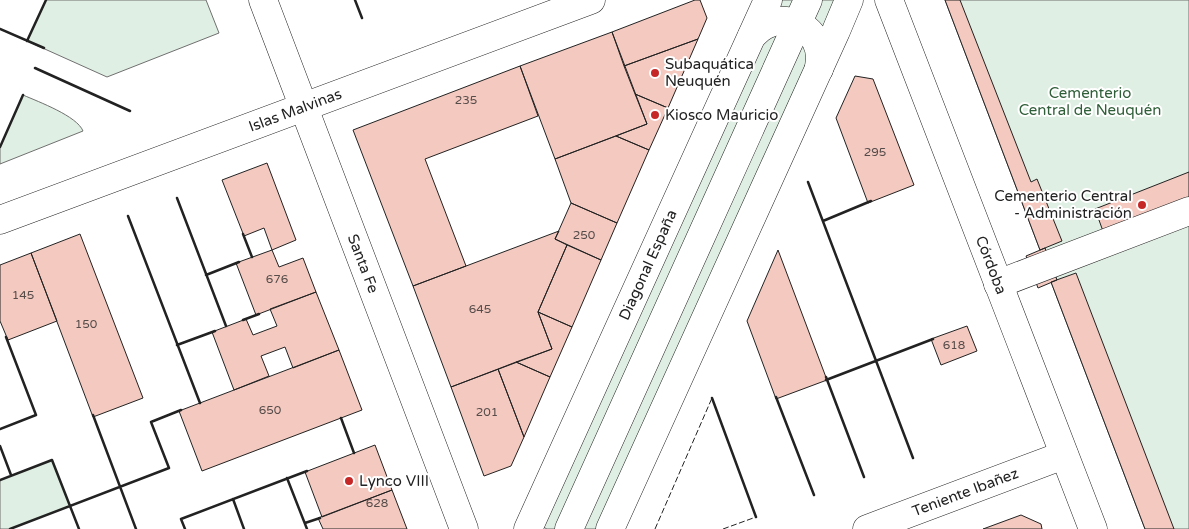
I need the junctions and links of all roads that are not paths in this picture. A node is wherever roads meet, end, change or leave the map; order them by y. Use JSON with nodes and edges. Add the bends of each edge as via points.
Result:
{"nodes":[{"id":1,"x":263,"y":0,"type":"edge"},
{"id":2,"x":591,"y":0,"type":"edge"},
{"id":3,"x":768,"y":0,"type":"edge"},
{"id":4,"x":849,"y":0,"type":"edge"},
{"id":5,"x":889,"y":0,"type":"edge"},
{"id":6,"x":803,"y":12,"type":"edge"},
{"id":7,"x":752,"y":36,"type":"junction"},
{"id":8,"x":819,"y":69,"type":"junction"},
{"id":9,"x":304,"y":107,"type":"junction"},
{"id":10,"x":1189,"y":211,"type":"edge"},
{"id":11,"x":0,"y":220,"type":"edge"},
{"id":12,"x":998,"y":284,"type":"junction"},
{"id":13,"x":1064,"y":455,"type":"junction"},
{"id":14,"x":464,"y":529,"type":"edge"},
{"id":15,"x":528,"y":529,"type":"edge"},
{"id":16,"x":568,"y":529,"type":"edge"},
{"id":17,"x":610,"y":529,"type":"edge"},
{"id":18,"x":867,"y":529,"type":"edge"},
{"id":19,"x":1093,"y":529,"type":"edge"}],
"edges":[{"from":1,"to":9,"type":"street","name":"Santa Fe"},
{"from":2,"to":9,"type":"street","name":"Islas Malvinas"},
{"from":3,"to":7,"type":"street","name":"Diagonal España"},
{"from":4,"to":8,"type":"street"},
{"from":5,"to":12,"type":"street","name":"Córdoba"},
{"from":6,"to":7,"type":"street","via":[[790,21],[764,26]]},
{"from":6,"to":8,"type":"street","via":[[808,30],[818,46]]},
{"from":6,"to":16,"type":"street"},
{"from":7,"to":15,"type":"street","name":"Diagonal España"},
{"from":8,"to":17,"type":"street"},
{"from":9,"to":11,"type":"street","name":"Islas Malvinas"},
{"from":9,"to":14,"type":"street","name":"Santa Fe"},
{"from":10,"to":12,"type":"street"},
{"from":12,"to":13,"type":"street","name":"Córdoba"},
{"from":13,"to":18,"type":"street","name":"Teniente Ibañez"},
{"from":13,"to":19,"type":"street","name":"Córdoba"}]}
